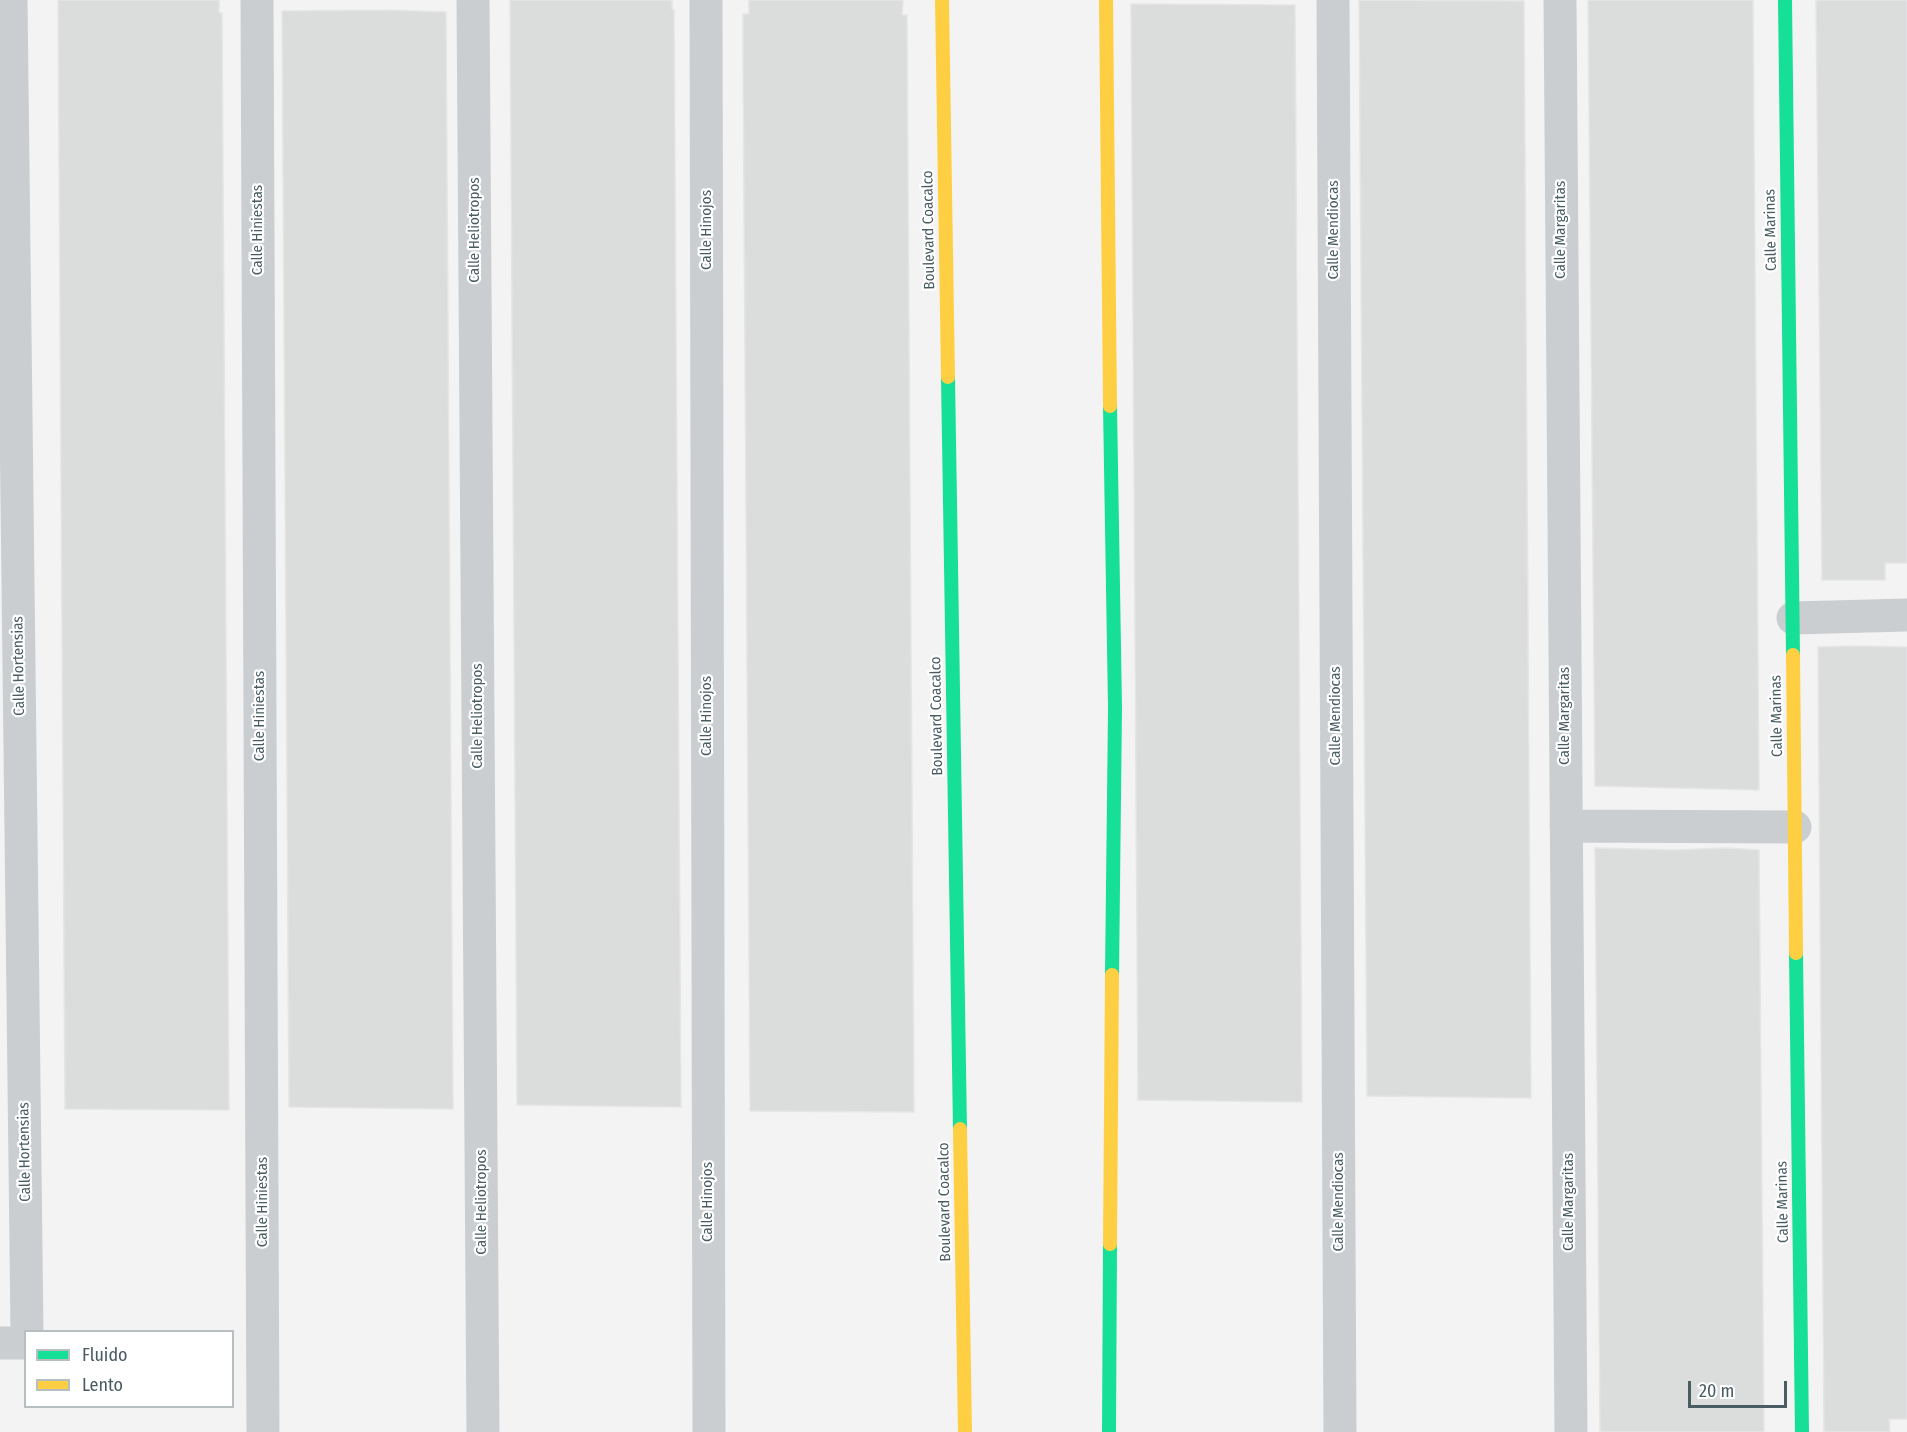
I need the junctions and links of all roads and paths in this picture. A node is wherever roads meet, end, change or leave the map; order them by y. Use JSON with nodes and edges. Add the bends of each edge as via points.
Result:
{"nodes":[{"id":1,"x":11,"y":0,"type":"edge"},
{"id":2,"x":257,"y":0,"type":"edge"},
{"id":3,"x":473,"y":0,"type":"edge"},
{"id":4,"x":706,"y":0,"type":"edge"},
{"id":5,"x":942,"y":0,"type":"edge"},
{"id":6,"x":1106,"y":0,"type":"edge"},
{"id":7,"x":1333,"y":0,"type":"edge"},
{"id":8,"x":1560,"y":0,"type":"edge"},
{"id":9,"x":1785,"y":0,"type":"edge"},
{"id":10,"x":1907,"y":615,"type":"edge"},
{"id":11,"x":1793,"y":618,"type":"junction"},
{"id":12,"x":1566,"y":826,"type":"junction"},
{"id":13,"x":1795,"y":827,"type":"junction"},
{"id":14,"x":27,"y":1330,"type":"edge"},
{"id":15,"x":24,"y":1343,"type":"edge"},
{"id":16,"x":0,"y":1344,"type":"edge"},
{"id":17,"x":264,"y":1432,"type":"edge"},
{"id":18,"x":483,"y":1432,"type":"edge"},
{"id":19,"x":709,"y":1432,"type":"edge"},
{"id":20,"x":965,"y":1432,"type":"edge"},
{"id":21,"x":1109,"y":1432,"type":"edge"},
{"id":22,"x":1340,"y":1432,"type":"edge"},
{"id":23,"x":1571,"y":1432,"type":"edge"},
{"id":24,"x":1802,"y":1432,"type":"edge"}],
"edges":[{"from":1,"to":14,"type":"street","name":"Calle Hortensias"},
{"from":2,"to":17,"type":"street","name":"Calle Hiniestas"},
{"from":3,"to":18,"type":"street","name":"Calle Heliotropos"},
{"from":4,"to":19,"type":"street","name":"Calle Hinojos"},
{"from":5,"to":20,"type":"main road","name":"Boulevard Coacalco"},
{"from":6,"to":21,"type":"main road","via":[[1115,708]]},
{"from":7,"to":22,"type":"street","name":"Calle Mendiocas"},
{"from":8,"to":12,"type":"street","name":"Calle Margaritas"},
{"from":9,"to":11,"type":"main road","name":"Calle Marinas"},
{"from":10,"to":11,"type":"street"},
{"from":11,"to":13,"type":"main road","name":"Calle Marinas"},
{"from":12,"to":13,"type":"street"},
{"from":12,"to":23,"type":"street","name":"Calle Margaritas"},
{"from":13,"to":24,"type":"main road","name":"Calle Marinas"},
{"from":15,"to":16,"type":"street"}]}
